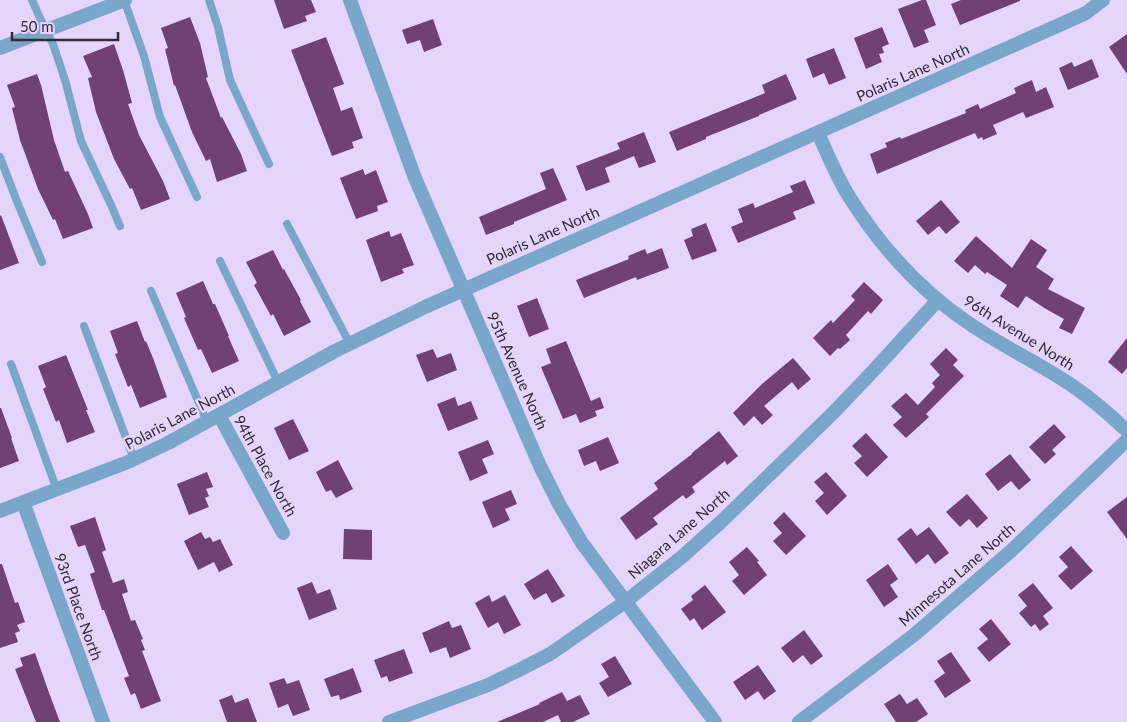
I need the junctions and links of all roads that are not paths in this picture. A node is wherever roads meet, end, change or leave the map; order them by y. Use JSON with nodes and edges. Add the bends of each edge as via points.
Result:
{"nodes":[{"id":1,"x":32,"y":0,"type":"edge"},
{"id":2,"x":124,"y":0,"type":"edge"},
{"id":3,"x":208,"y":0,"type":"edge"},
{"id":4,"x":350,"y":0,"type":"edge"},
{"id":5,"x":1104,"y":0,"type":"edge"},
{"id":6,"x":45,"y":30,"type":"junction"},
{"id":7,"x":0,"y":48,"type":"edge"},
{"id":8,"x":818,"y":133,"type":"junction"},
{"id":9,"x":0,"y":157,"type":"edge"},
{"id":10,"x":269,"y":164,"type":"dead end"},
{"id":11,"x":198,"y":197,"type":"dead end"},
{"id":12,"x":287,"y":224,"type":"dead end"},
{"id":13,"x":120,"y":226,"type":"dead end"},
{"id":14,"x":220,"y":261,"type":"dead end"},
{"id":15,"x":42,"y":262,"type":"dead end"},
{"id":16,"x":464,"y":289,"type":"junction"},
{"id":17,"x":151,"y":291,"type":"dead end"},
{"id":18,"x":938,"y":300,"type":"junction"},
{"id":19,"x":84,"y":326,"type":"dead end"},
{"id":20,"x":350,"y":344,"type":"junction"},
{"id":21,"x":11,"y":364,"type":"dead end"},
{"id":22,"x":278,"y":382,"type":"junction"},
{"id":23,"x":219,"y":415,"type":"junction"},
{"id":24,"x":207,"y":422,"type":"junction"},
{"id":25,"x":1127,"y":431,"type":"edge"},
{"id":26,"x":1127,"y":440,"type":"edge"},
{"id":27,"x":134,"y":459,"type":"junction"},
{"id":28,"x":57,"y":490,"type":"junction"},
{"id":29,"x":23,"y":502,"type":"junction"},
{"id":30,"x":0,"y":511,"type":"edge"},
{"id":31,"x":283,"y":532,"type":"dead end"},
{"id":32,"x":625,"y":602,"type":"junction"},
{"id":33,"x":103,"y":722,"type":"edge"},
{"id":34,"x":389,"y":722,"type":"edge"},
{"id":35,"x":715,"y":722,"type":"edge"},
{"id":36,"x":799,"y":722,"type":"edge"}],
"edges":[{"from":1,"to":6,"type":"lane"},
{"from":2,"to":6,"type":"street"},
{"from":2,"to":11,"type":"lane","via":[[144,56],[160,117]]},
{"from":3,"to":10,"type":"lane","via":[[230,80]]},
{"from":4,"to":16,"type":"street","name":"95th Avenue North","via":[[415,178]]},
{"from":5,"to":8,"type":"street","name":"Polaris Lane North","via":[[1086,13]]},
{"from":6,"to":7,"type":"street"},
{"from":6,"to":13,"type":"lane","via":[[65,80],[81,141]]},
{"from":8,"to":16,"type":"street","name":"Polaris Lane North"},
{"from":8,"to":18,"type":"street","name":"96th Avenue North","via":[[849,197],[871,230],[901,266]]},
{"from":9,"to":15,"type":"lane"},
{"from":12,"to":20,"type":"lane"},
{"from":14,"to":22,"type":"lane"},
{"from":16,"to":20,"type":"street","name":"Polaris Lane North"},
{"from":16,"to":32,"type":"street","name":"95th Avenue North","via":[[559,504],[582,543]]},
{"from":17,"to":24,"type":"lane"},
{"from":18,"to":25,"type":"street","name":"96th Avenue North","via":[[976,328],[1064,380]]},
{"from":18,"to":32,"type":"street","name":"Niagara Lane North","via":[[833,413],[723,520]]},
{"from":19,"to":27,"type":"lane"},
{"from":20,"to":22,"type":"street","name":"Polaris Lane North"},
{"from":21,"to":28,"type":"lane"},
{"from":22,"to":23,"type":"street","name":"Polaris Lane North"},
{"from":23,"to":24,"type":"street","name":"Polaris Lane North"},
{"from":23,"to":31,"type":"street","name":"94th Place North"},
{"from":24,"to":27,"type":"street","name":"Polaris Lane North"},
{"from":26,"to":36,"type":"street","name":"Minnesota Lane North","via":[[1012,550],[922,628]]},
{"from":27,"to":28,"type":"street","name":"Polaris Lane North"},
{"from":28,"to":29,"type":"street","name":"Polaris Lane North"},
{"from":29,"to":30,"type":"street","name":"Polaris Lane North"},
{"from":29,"to":33,"type":"street","name":"93rd Place North"},
{"from":32,"to":34,"type":"street","name":"Niagara Lane North","via":[[550,654],[519,670]]},
{"from":32,"to":35,"type":"street","name":"95th Avenue North"}]}
